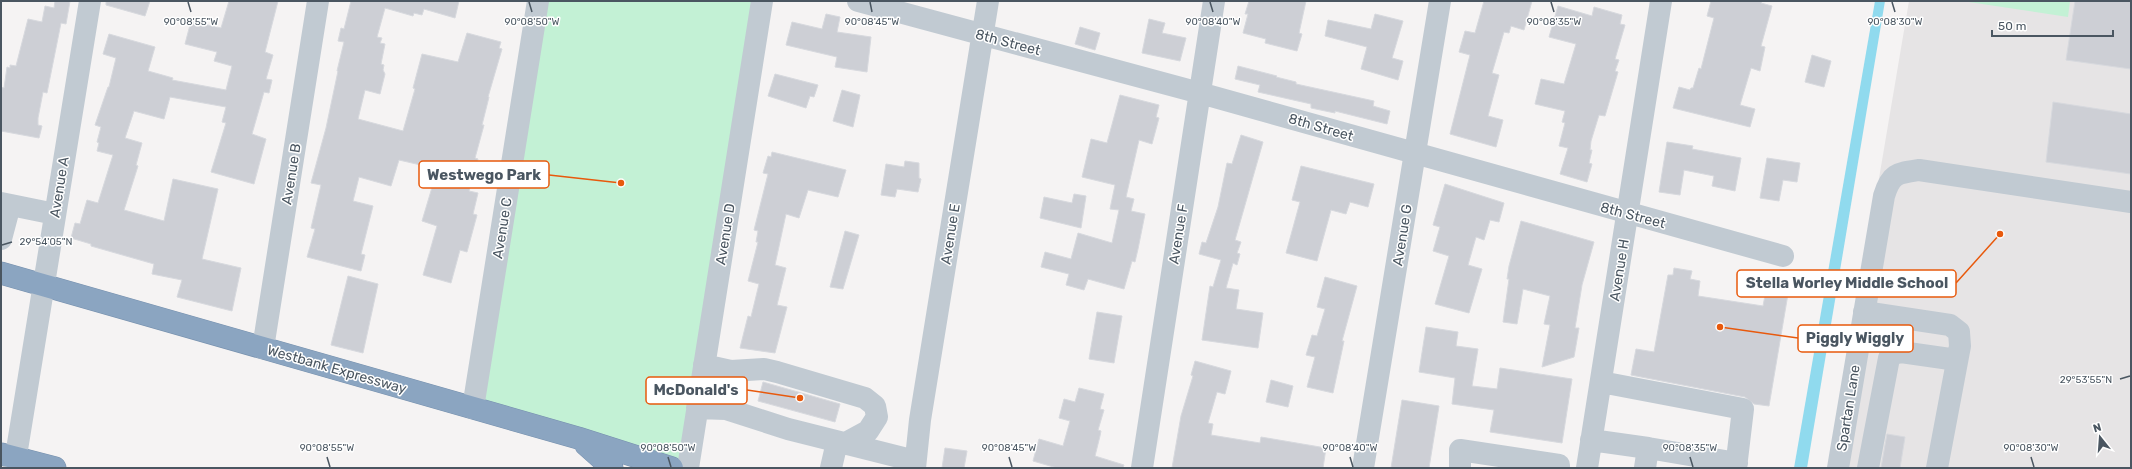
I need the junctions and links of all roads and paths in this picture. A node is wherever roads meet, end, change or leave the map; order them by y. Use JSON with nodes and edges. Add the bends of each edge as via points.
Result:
{"nodes":[{"id":1,"x":90,"y":1,"type":"edge"},
{"id":2,"x":318,"y":1,"type":"edge"},
{"id":3,"x":538,"y":1,"type":"edge"},
{"id":4,"x":762,"y":1,"type":"edge"},
{"id":5,"x":858,"y":1,"type":"edge"},
{"id":6,"x":988,"y":1,"type":"edge"},
{"id":7,"x":1214,"y":1,"type":"edge"},
{"id":8,"x":1440,"y":1,"type":"edge"},
{"id":9,"x":1661,"y":1,"type":"edge"},
{"id":10,"x":982,"y":35,"type":"junction"},
{"id":11,"x":1200,"y":93,"type":"junction"},
{"id":12,"x":1415,"y":153,"type":"junction"},
{"id":13,"x":2131,"y":202,"type":"edge"},
{"id":14,"x":5,"y":204,"type":"edge"},
{"id":15,"x":55,"y":214,"type":"junction"},
{"id":16,"x":1628,"y":214,"type":"junction"},
{"id":17,"x":1,"y":239,"type":"edge"},
{"id":18,"x":1783,"y":256,"type":"dead end"},
{"id":19,"x":1,"y":273,"type":"edge"},
{"id":20,"x":43,"y":285,"type":"junction"},
{"id":21,"x":1864,"y":312,"type":"junction"},
{"id":22,"x":263,"y":348,"type":"junction"},
{"id":23,"x":1957,"y":360,"type":"junction"},
{"id":24,"x":704,"y":366,"type":"junction"},
{"id":25,"x":731,"y":371,"type":"junction"},
{"id":26,"x":1601,"y":382,"type":"junction"},
{"id":27,"x":473,"y":408,"type":"junction"},
{"id":28,"x":697,"y":408,"type":"junction"},
{"id":29,"x":726,"y":409,"type":"junction"},
{"id":30,"x":877,"y":417,"type":"junction"},
{"id":31,"x":578,"y":438,"type":"junction"},
{"id":32,"x":1591,"y":440,"type":"junction"},
{"id":33,"x":840,"y":443,"type":"junction"},
{"id":34,"x":875,"y":452,"type":"junction"},
{"id":35,"x":1646,"y":458,"type":"edge"},
{"id":36,"x":10,"y":460,"type":"edge"},
{"id":37,"x":1500,"y":462,"type":"edge"},
{"id":38,"x":915,"y":465,"type":"edge"},
{"id":39,"x":1736,"y":465,"type":"edge"},
{"id":40,"x":55,"y":468,"type":"edge"},
{"id":41,"x":612,"y":468,"type":"edge"},
{"id":42,"x":672,"y":468,"type":"edge"},
{"id":43,"x":688,"y":468,"type":"edge"},
{"id":44,"x":831,"y":468,"type":"edge"},
{"id":45,"x":1142,"y":468,"type":"edge"},
{"id":46,"x":1363,"y":468,"type":"edge"},
{"id":47,"x":1460,"y":468,"type":"edge"},
{"id":48,"x":1559,"y":468,"type":"edge"},
{"id":49,"x":1587,"y":468,"type":"edge"},
{"id":50,"x":1838,"y":468,"type":"edge"},
{"id":51,"x":1868,"y":468,"type":"edge"},
{"id":52,"x":1938,"y":468,"type":"edge"}],
"edges":[{"from":1,"to":15,"type":"street","name":"Avenue A"},
{"from":2,"to":22,"type":"street","name":"Avenue B"},
{"from":3,"to":27,"type":"street","name":"Avenue C"},
{"from":4,"to":24,"type":"street","name":"Avenue D"},
{"from":5,"to":10,"type":"street","name":"8th Street"},
{"from":6,"to":10,"type":"street","name":"Avenue E"},
{"from":7,"to":11,"type":"street","name":"Avenue F"},
{"from":8,"to":12,"type":"street","name":"Avenue G"},
{"from":9,"to":16,"type":"street","name":"Avenue H"},
{"from":10,"to":11,"type":"street","name":"8th Street"},
{"from":10,"to":38,"type":"street","name":"Avenue E"},
{"from":11,"to":12,"type":"street","name":"8th Street"},
{"from":11,"to":45,"type":"street","name":"Avenue F"},
{"from":12,"to":16,"type":"street","name":"8th Street"},
{"from":12,"to":46,"type":"street","name":"Avenue G"},
{"from":13,"to":21,"type":"street","name":"Spartan Lane","via":[[1926,171],[1896,174],[1888,183],[1884,196]]},
{"from":14,"to":15,"type":"street"},
{"from":14,"to":17,"type":"street"},
{"from":15,"to":20,"type":"street","name":"Avenue A"},
{"from":16,"to":18,"type":"street","name":"8th Street"},
{"from":16,"to":26,"type":"street","name":"Avenue H"},
{"from":19,"to":20,"type":"highway","name":"Westbank Expressway"},
{"from":20,"to":22,"type":"highway","name":"Westbank Expressway"},
{"from":20,"to":36,"type":"street","name":"Avenue A"},
{"from":21,"to":23,"type":"street","via":[[1950,325],[1959,332]]},
{"from":21,"to":50,"type":"street","name":"Spartan Lane"},
{"from":22,"to":27,"type":"highway","name":"Westbank Expressway"},
{"from":23,"to":51,"type":"street","via":[[1901,352],[1889,358]]},
{"from":23,"to":52,"type":"street"},
{"from":24,"to":25,"type":"street"},
{"from":24,"to":28,"type":"street","name":"Avenue D"},
{"from":25,"to":29,"type":"street"},
{"from":25,"to":30,"type":"street","via":[[764,369],[822,383],[865,398],[875,406]]},
{"from":26,"to":32,"type":"street","name":"Avenue H"},
{"from":26,"to":39,"type":"street","via":[[1743,409]]},
{"from":27,"to":31,"type":"highway","name":"Westbank Expressway"},
{"from":28,"to":29,"type":"street"},
{"from":28,"to":43,"type":"street","name":"Avenue D"},
{"from":29,"to":33,"type":"street","via":[[788,430]]},
{"from":30,"to":33,"type":"street","via":[[868,431]]},
{"from":30,"to":34,"type":"street","via":[[882,438]]},
{"from":31,"to":41,"type":"highway"},
{"from":31,"to":42,"type":"highway","name":"Westbank Expressway"},
{"from":32,"to":35,"type":"street"},
{"from":32,"to":49,"type":"street","name":"Avenue H"},
{"from":33,"to":34,"type":"street"},
{"from":33,"to":44,"type":"street"},
{"from":34,"to":38,"type":"street"},
{"from":35,"to":39,"type":"street"},
{"from":36,"to":40,"type":"highway"},
{"from":37,"to":47,"type":"street","via":[[1460,450]]},
{"from":37,"to":48,"type":"street","via":[[1559,465]]}]}
